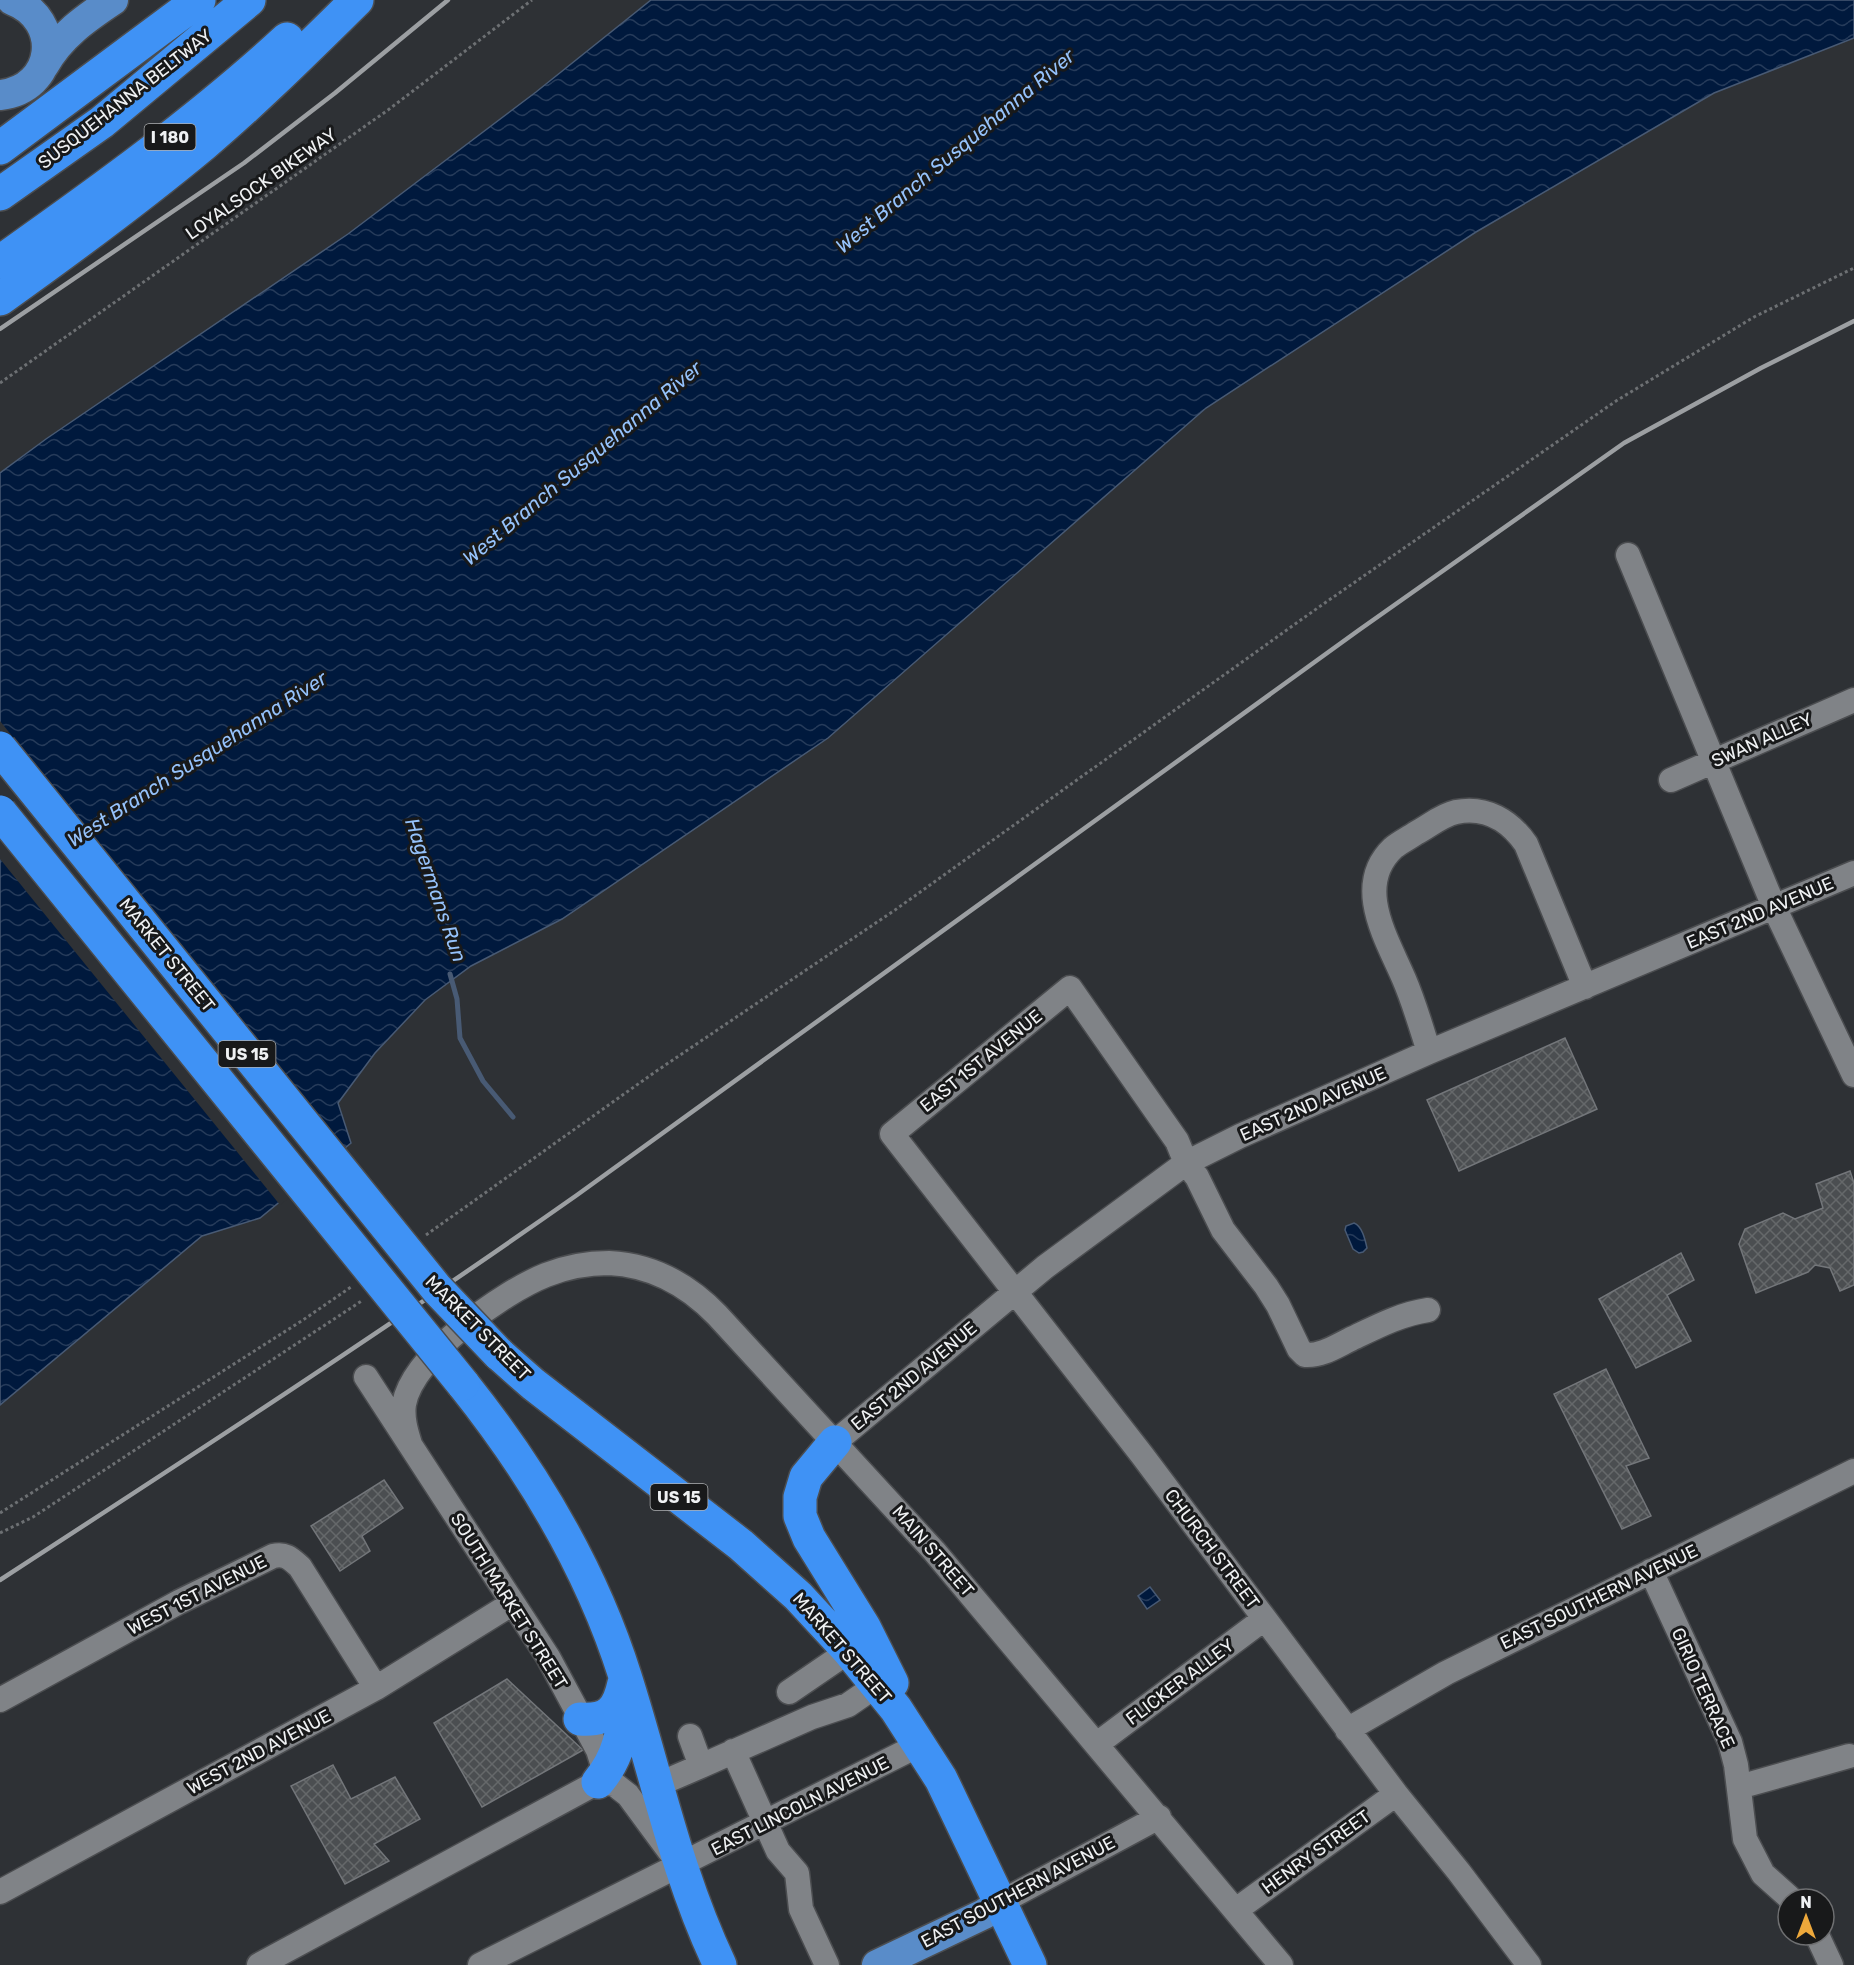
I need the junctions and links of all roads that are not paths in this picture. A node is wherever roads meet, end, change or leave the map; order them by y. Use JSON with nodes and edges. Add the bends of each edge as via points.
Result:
{"nodes":[{"id":1,"x":92,"y":0,"type":"edge"},
{"id":2,"x":113,"y":0,"type":"edge"},
{"id":3,"x":199,"y":0,"type":"edge"},
{"id":4,"x":249,"y":0,"type":"edge"},
{"id":5,"x":329,"y":0,"type":"edge"},
{"id":6,"x":357,"y":0,"type":"edge"},
{"id":7,"x":16,"y":1,"type":"edge"},
{"id":8,"x":41,"y":70,"type":"junction"},
{"id":9,"x":0,"y":95,"type":"edge"},
{"id":10,"x":0,"y":148,"type":"edge"},
{"id":11,"x":0,"y":194,"type":"edge"},
{"id":12,"x":0,"y":262,"type":"edge"},
{"id":13,"x":0,"y":299,"type":"edge"},
{"id":14,"x":1628,"y":555,"type":"dead end"},
{"id":15,"x":1854,"y":700,"type":"edge"},
{"id":16,"x":0,"y":748,"type":"edge"},
{"id":17,"x":1715,"y":760,"type":"junction"},
{"id":18,"x":1671,"y":780,"type":"dead end"},
{"id":19,"x":0,"y":812,"type":"edge"},
{"id":20,"x":1854,"y":873,"type":"edge"},
{"id":21,"x":1774,"y":907,"type":"junction"},
{"id":22,"x":1586,"y":987,"type":"junction"},
{"id":23,"x":1429,"y":1052,"type":"junction"},
{"id":24,"x":1854,"y":1075,"type":"edge"},
{"id":25,"x":892,"y":1134,"type":"joint"},
{"id":26,"x":1186,"y":1163,"type":"junction"},
{"id":27,"x":516,"y":1290,"type":"joint"},
{"id":28,"x":1015,"y":1293,"type":"junction"},
{"id":29,"x":1428,"y":1310,"type":"dead end"},
{"id":30,"x":366,"y":1377,"type":"dead end"},
{"id":31,"x":835,"y":1442,"type":"junction"},
{"id":32,"x":410,"y":1444,"type":"junction"},
{"id":33,"x":1854,"y":1471,"type":"edge"},
{"id":34,"x":1651,"y":1571,"type":"junction"},
{"id":35,"x":513,"y":1603,"type":"junction"},
{"id":36,"x":1264,"y":1619,"type":"junction"},
{"id":37,"x":849,"y":1651,"type":"junction"},
{"id":38,"x":625,"y":1675,"type":"junction"},
{"id":39,"x":877,"y":1685,"type":"junction"},
{"id":40,"x":376,"y":1688,"type":"junction"},
{"id":41,"x":789,"y":1692,"type":"dead end"},
{"id":42,"x":0,"y":1700,"type":"edge"},
{"id":43,"x":580,"y":1719,"type":"junction"},
{"id":44,"x":1347,"y":1730,"type":"junction"},
{"id":45,"x":690,"y":1736,"type":"dead end"},
{"id":46,"x":1097,"y":1744,"type":"junction"},
{"id":47,"x":919,"y":1746,"type":"junction"},
{"id":48,"x":733,"y":1751,"type":"junction"},
{"id":49,"x":1849,"y":1756,"type":"dead end"},
{"id":50,"x":701,"y":1766,"type":"junction"},
{"id":51,"x":598,"y":1782,"type":"junction"},
{"id":52,"x":657,"y":1785,"type":"junction"},
{"id":53,"x":1739,"y":1787,"type":"junction"},
{"id":54,"x":1396,"y":1794,"type":"junction"},
{"id":55,"x":1159,"y":1817,"type":"junction"},
{"id":56,"x":766,"y":1823,"type":"junction"},
{"id":57,"x":680,"y":1866,"type":"junction"},
{"id":58,"x":1778,"y":1887,"type":"edge"},
{"id":59,"x":0,"y":1892,"type":"edge"},
{"id":60,"x":1001,"y":1902,"type":"junction"},
{"id":61,"x":1236,"y":1910,"type":"junction"},
{"id":62,"x":1823,"y":1947,"type":"edge"},
{"id":63,"x":889,"y":1962,"type":"edge"},
{"id":64,"x":259,"y":1965,"type":"edge"},
{"id":65,"x":480,"y":1965,"type":"edge"},
{"id":66,"x":720,"y":1965,"type":"edge"},
{"id":67,"x":827,"y":1965,"type":"edge"},
{"id":68,"x":1030,"y":1965,"type":"edge"},
{"id":69,"x":1281,"y":1965,"type":"edge"},
{"id":70,"x":1529,"y":1965,"type":"edge"},
{"id":71,"x":1831,"y":1965,"type":"edge"}],
"edges":[{"from":1,"to":7,"type":"main road","via":[[58,10]]},
{"from":2,"to":8,"type":"main road","via":[[56,45]]},
{"from":3,"to":10,"type":"highway"},
{"from":4,"to":11,"type":"highway","name":"SUSQUEHANNA BELTWAY","via":[[102,122]]},
{"from":5,"to":12,"type":"highway","number":"I 180","via":[[190,122]]},
{"from":6,"to":13,"type":"highway","via":[[205,142]]},
{"from":7,"to":8,"type":"main road","via":[[34,13],[45,33],[47,49]]},
{"from":8,"to":9,"type":"main road","via":[[24,88]]},
{"from":14,"to":17,"type":"street"},
{"from":15,"to":17,"type":"street","name":"SWAN ALLEY"},
{"from":16,"to":37,"type":"highway","name":"MARKET STREET","number":"US 15","bridge":true,"via":[[437,1289],[533,1384],[741,1545],[798,1596]]},
{"from":17,"to":18,"type":"street","name":"SWAN ALLEY"},
{"from":17,"to":21,"type":"street"},
{"from":19,"to":38,"type":"highway","number":"US 15","bridge":true,"via":[[512,1447],[561,1526],[596,1596]]},
{"from":20,"to":21,"type":"street","name":"EAST 2ND AVENUE"},
{"from":21,"to":22,"type":"street","name":"EAST 2ND AVENUE"},
{"from":21,"to":24,"type":"street"},
{"from":22,"to":23,"type":"street","name":"EAST 2ND AVENUE"},
{"from":22,"to":23,"type":"street","via":[[1520,834],[1493,815],[1452,813],[1393,848],[1376,878],[1373,896]]},
{"from":23,"to":26,"type":"street","name":"EAST 2ND AVENUE"},
{"from":25,"to":26,"type":"street","name":"EAST 1ST AVENUE","via":[[1070,988],[1177,1141]]},
{"from":25,"to":28,"type":"street","name":"CHURCH STREET"},
{"from":26,"to":28,"type":"street","name":"EAST 2ND AVENUE"},
{"from":26,"to":29,"type":"street","via":[[1223,1230],[1266,1286],[1305,1355],[1322,1353],[1387,1322]]},
{"from":27,"to":31,"type":"street","name":"MAIN STREET","via":[[561,1269],[592,1264],[630,1266],[667,1277],[706,1304]]},
{"from":27,"to":32,"type":"street","name":"SOUTH MARKET STREET","via":[[463,1328],[425,1364],[404,1404]]},
{"from":28,"to":31,"type":"street","name":"EAST 2ND AVENUE"},
{"from":28,"to":36,"type":"street","name":"CHURCH STREET"},
{"from":30,"to":32,"type":"street","name":"SOUTH MARKET STREET"},
{"from":31,"to":46,"type":"street","name":"MAIN STREET","via":[[934,1551]]},
{"from":31,"to":47,"type":"highway","via":[[806,1477],[800,1516],[809,1538],[875,1647]]},
{"from":32,"to":35,"type":"street","name":"SOUTH MARKET STREET"},
{"from":33,"to":34,"type":"street","name":"EAST SOUTHERN AVENUE"},
{"from":34,"to":44,"type":"street","name":"EAST SOUTHERN AVENUE","via":[[1446,1673]]},
{"from":34,"to":53,"type":"street","name":"GIRIO TERRACE","via":[[1730,1742]]},
{"from":35,"to":40,"type":"street","name":"WEST 2ND AVENUE"},
{"from":35,"to":43,"type":"street","name":"SOUTH MARKET STREET","via":[[548,1657]]},
{"from":36,"to":44,"type":"street","name":"CHURCH STREET"},
{"from":36,"to":46,"type":"street","name":"FLICKER ALLEY"},
{"from":37,"to":39,"type":"highway","name":"MARKET STREET","number":"US 15"},
{"from":37,"to":41,"type":"street"},
{"from":38,"to":43,"type":"highway","via":[[617,1706],[609,1714],[592,1720]]},
{"from":38,"to":51,"type":"highway","via":[[622,1735],[613,1760]]},
{"from":38,"to":52,"type":"highway","number":"US 15"},
{"from":39,"to":47,"type":"highway","name":"MARKET STREET","number":"US 15"},
{"from":39,"to":48,"type":"street","via":[[848,1705]]},
{"from":40,"to":42,"type":"street","name":"WEST 1ST AVENUE","via":[[300,1567],[281,1554],[179,1602]]},
{"from":40,"to":59,"type":"street","name":"WEST 2ND AVENUE"},
{"from":43,"to":51,"type":"street","name":"SOUTH MARKET STREET","via":[[602,1758]]},
{"from":44,"to":54,"type":"street","name":"CHURCH STREET"},
{"from":45,"to":50,"type":"street"},
{"from":46,"to":55,"type":"street","name":"MAIN STREET"},
{"from":47,"to":56,"type":"street","name":"EAST LINCOLN AVENUE"},
{"from":47,"to":60,"type":"highway","name":"MARKET STREET","number":"US 15","via":[[941,1779]]},
{"from":48,"to":50,"type":"street"},
{"from":48,"to":56,"type":"street"},
{"from":49,"to":53,"type":"street"},
{"from":50,"to":52,"type":"street"},
{"from":51,"to":57,"type":"street","via":[[614,1784],[628,1795]]},
{"from":51,"to":64,"type":"street"},
{"from":52,"to":57,"type":"highway","number":"US 15"},
{"from":53,"to":58,"type":"street","name":"GIRIO TERRACE","via":[[1745,1839],[1763,1874]]},
{"from":54,"to":61,"type":"street","name":"HENRY STREET"},
{"from":54,"to":70,"type":"street","name":"CHURCH STREET"},
{"from":55,"to":60,"type":"street","name":"EAST SOUTHERN AVENUE"},
{"from":55,"to":61,"type":"street","name":"MAIN STREET"},
{"from":56,"to":57,"type":"street","name":"EAST LINCOLN AVENUE"},
{"from":56,"to":67,"type":"street","via":[[778,1851],[797,1873],[801,1909]]},
{"from":57,"to":65,"type":"street","name":"EAST LINCOLN AVENUE"},
{"from":57,"to":66,"type":"highway","number":"US 15"},
{"from":60,"to":63,"type":"main road","name":"EAST SOUTHERN AVENUE"},
{"from":60,"to":68,"type":"highway","number":"US 15"},
{"from":61,"to":69,"type":"street","name":"MAIN STREET"},
{"from":62,"to":71,"type":"street"}]}
